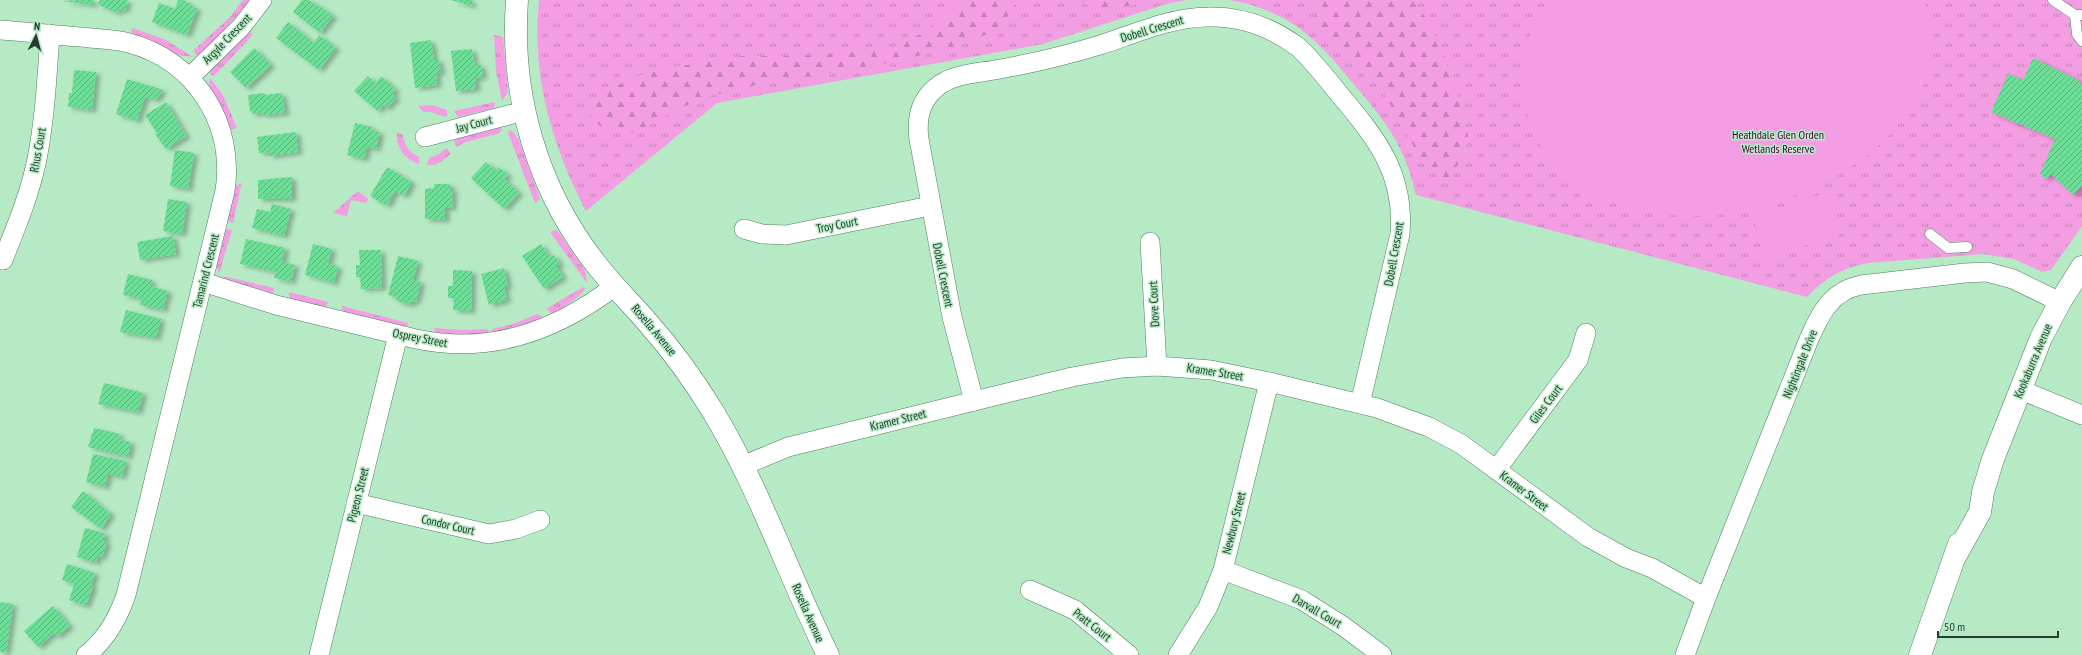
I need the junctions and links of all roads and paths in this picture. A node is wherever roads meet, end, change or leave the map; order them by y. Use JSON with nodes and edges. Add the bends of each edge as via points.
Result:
{"nodes":[{"id":1,"x":262,"y":0,"type":"edge"},
{"id":2,"x":517,"y":0,"type":"edge"},
{"id":3,"x":2053,"y":0,"type":"edge"},
{"id":4,"x":2079,"y":15,"type":"edge"},
{"id":5,"x":0,"y":30,"type":"edge"},
{"id":6,"x":50,"y":34,"type":"junction"},
{"id":7,"x":2082,"y":41,"type":"edge"},
{"id":8,"x":190,"y":77,"type":"junction"},
{"id":9,"x":524,"y":111,"type":"junction"},
{"id":10,"x":425,"y":137,"type":"dead end"},
{"id":11,"x":930,"y":206,"type":"junction"},
{"id":12,"x":744,"y":229,"type":"dead end"},
{"id":13,"x":1930,"y":234,"type":"dead end"},
{"id":14,"x":1150,"y":242,"type":"dead end"},
{"id":15,"x":1967,"y":247,"type":"dead end"},
{"id":16,"x":3,"y":260,"type":"dead end"},
{"id":17,"x":2082,"y":268,"type":"edge"},
{"id":18,"x":611,"y":281,"type":"junction"},
{"id":19,"x":202,"y":288,"type":"junction"},
{"id":20,"x":2060,"y":302,"type":"junction"},
{"id":21,"x":1586,"y":333,"type":"dead end"},
{"id":22,"x":398,"y":335,"type":"junction"},
{"id":23,"x":1157,"y":366,"type":"junction"},
{"id":24,"x":1269,"y":382,"type":"junction"},
{"id":25,"x":2021,"y":390,"type":"junction"},
{"id":26,"x":974,"y":401,"type":"junction"},
{"id":27,"x":1360,"y":404,"type":"junction"},
{"id":28,"x":2082,"y":415,"type":"edge"},
{"id":29,"x":742,"y":466,"type":"junction"},
{"id":30,"x":1496,"y":470,"type":"junction"},
{"id":31,"x":356,"y":503,"type":"junction"},
{"id":32,"x":540,"y":520,"type":"dead end"},
{"id":33,"x":1223,"y":570,"type":"junction"},
{"id":34,"x":1030,"y":590,"type":"dead end"},
{"id":35,"x":1709,"y":591,"type":"junction"},
{"id":36,"x":86,"y":655,"type":"edge"},
{"id":37,"x":319,"y":655,"type":"edge"},
{"id":38,"x":828,"y":655,"type":"edge"},
{"id":39,"x":1129,"y":655,"type":"edge"},
{"id":40,"x":1178,"y":655,"type":"edge"},
{"id":41,"x":1382,"y":655,"type":"edge"},
{"id":42,"x":1685,"y":655,"type":"edge"},
{"id":43,"x":1920,"y":655,"type":"edge"}],
"edges":[{"from":1,"to":8,"type":"street","name":"Argyle Crescent","via":[[241,27]]},
{"from":2,"to":9,"type":"street","name":"Rosella Avenue","via":[[517,68]]},
{"from":3,"to":4,"type":"lane"},
{"from":4,"to":7,"type":"lane","via":[[2078,34]]},
{"from":5,"to":6,"type":"street","name":"Tamarind Crescent"},
{"from":6,"to":8,"type":"street","name":"Tamarind Crescent","via":[[141,46],[161,55]]},
{"from":6,"to":16,"type":"street","name":"Rhus Court","via":[[44,112],[37,159],[25,205]]},
{"from":8,"to":19,"type":"street","name":"Tamarind Crescent","via":[[213,108],[223,137],[226,158],[225,191]]},
{"from":9,"to":10,"type":"street","name":"Jay Court"},
{"from":9,"to":18,"type":"street","name":"Rosella Avenue","via":[[532,143],[561,211],[584,248]]},
{"from":11,"to":12,"type":"street","name":"Troy Court","via":[[786,235],[762,234]]},
{"from":11,"to":26,"type":"street","name":"Dobell Crescent","via":[[952,317]]},
{"from":11,"to":27,"type":"street","name":"Dobell Crescent","via":[[918,117],[926,99],[942,83],[961,76],[1072,54],[1182,19],[1223,17],[1254,23],[1270,30],[1306,55],[1370,131],[1389,163],[1399,193],[1401,221],[1397,248]]},
{"from":13,"to":15,"type":"lane","via":[[1948,248]]},
{"from":14,"to":23,"type":"street","name":"Dove Court"},
{"from":17,"to":20,"type":"street","name":"Kookaburra Avenue"},
{"from":18,"to":22,"type":"street","name":"Osprey Street","via":[[597,300],[563,319],[531,332],[488,344],[440,344]]},
{"from":18,"to":29,"type":"street","name":"Rosella Avenue","via":[[684,367],[712,409]]},
{"from":19,"to":22,"type":"street","name":"Osprey Street"},
{"from":19,"to":36,"type":"street","name":"Tamarind Crescent","via":[[126,595],[109,630]]},
{"from":20,"to":25,"type":"street","name":"Kookaburra Avenue","via":[[2041,338]]},
{"from":20,"to":35,"type":"street","name":"Nightingale Drive","via":[[2013,279],[1987,272],[1861,285],[1834,297],[1826,305],[1809,339]]},
{"from":21,"to":30,"type":"street","name":"Giles Court","via":[[1578,360]]},
{"from":22,"to":31,"type":"street","name":"Pigeon Street"},
{"from":23,"to":24,"type":"street","name":"Kramer Street","via":[[1210,370]]},
{"from":23,"to":26,"type":"street","name":"Kramer Street","via":[[1096,372]]},
{"from":24,"to":27,"type":"street","name":"Kramer Street"},
{"from":24,"to":33,"type":"street","name":"Newbury Street"},
{"from":25,"to":28,"type":"street"},
{"from":25,"to":43,"type":"street","name":"Kookaburra Avenue","via":[[1993,459],[1970,497],[1966,522],[1955,557]]},
{"from":26,"to":29,"type":"street","name":"Kramer Street","via":[[788,447]]},
{"from":27,"to":30,"type":"street","name":"Kramer Street","via":[[1429,427],[1461,444]]},
{"from":29,"to":38,"type":"street","name":"Rosella Avenue"},
{"from":30,"to":35,"type":"street","name":"Kramer Street","via":[[1582,534],[1606,548]]},
{"from":31,"to":32,"type":"street","name":"Condor Court","via":[[489,534],[516,529]]},
{"from":31,"to":37,"type":"street","name":"Pigeon Street"},
{"from":33,"to":40,"type":"street","name":"Newbury Street","via":[[1208,607]]},
{"from":33,"to":41,"type":"street","name":"Darvall Court","via":[[1302,600]]},
{"from":34,"to":39,"type":"street","name":"Pratt Court","via":[[1075,610]]},
{"from":35,"to":42,"type":"street","name":"Nightingale Drive"}]}
